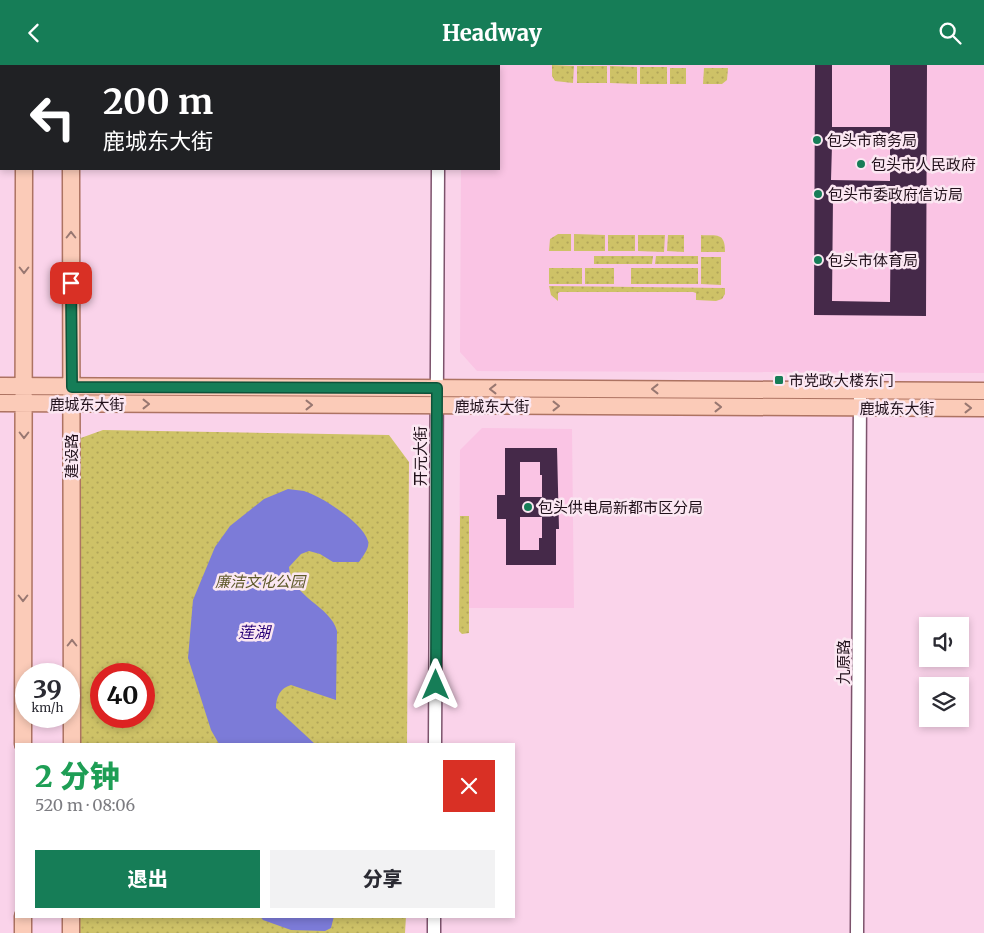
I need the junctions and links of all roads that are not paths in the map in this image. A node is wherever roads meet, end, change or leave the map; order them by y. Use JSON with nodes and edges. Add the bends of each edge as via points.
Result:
{"nodes":[{"id":1,"x":24,"y":170,"type":"edge"},
{"id":2,"x":71,"y":170,"type":"edge"},
{"id":3,"x":438,"y":170,"type":"edge"},
{"id":4,"x":0,"y":386,"type":"edge"},
{"id":5,"x":24,"y":386,"type":"junction"},
{"id":6,"x":72,"y":387,"type":"junction"},
{"id":7,"x":437,"y":388,"type":"junction"},
{"id":8,"x":860,"y":391,"type":"junction"},
{"id":9,"x":984,"y":391,"type":"edge"},
{"id":10,"x":0,"y":403,"type":"edge"},
{"id":11,"x":24,"y":403,"type":"junction"},
{"id":12,"x":71,"y":403,"type":"junction"},
{"id":13,"x":437,"y":405,"type":"junction"},
{"id":14,"x":860,"y":408,"type":"junction"},
{"id":15,"x":984,"y":409,"type":"edge"},
{"id":16,"x":23,"y":743,"type":"edge"},
{"id":17,"x":72,"y":743,"type":"edge"},
{"id":18,"x":435,"y":743,"type":"edge"},
{"id":19,"x":23,"y":918,"type":"edge"},
{"id":20,"x":71,"y":918,"type":"edge"},
{"id":21,"x":434,"y":918,"type":"edge"},
{"id":22,"x":23,"y":933,"type":"edge"},
{"id":23,"x":71,"y":933,"type":"edge"},
{"id":24,"x":434,"y":933,"type":"edge"},
{"id":25,"x":858,"y":933,"type":"edge"}],
"edges":[{"from":1,"to":5,"type":"main road","one_way":true},
{"from":6,"to":2,"type":"main road","name":"建设路","one_way":true},
{"from":3,"to":7,"type":"street","name":"开元大街"},
{"from":4,"to":5,"type":"main road","name":"鹿城东大街"},
{"from":5,"to":6,"type":"main road","name":"鹿城东大街"},
{"from":5,"to":11,"type":"main road"},
{"from":6,"to":7,"type":"main road","name":"鹿城东大街"},
{"from":6,"to":12,"type":"main road","name":"建设路"},
{"from":8,"to":7,"type":"main road","name":"鹿城东大街","one_way":true},
{"from":7,"to":13,"type":"street","name":"开元大街"},
{"from":8,"to":9,"type":"main road","name":"鹿城东大街"},
{"from":8,"to":14,"type":"street","name":"九原路"},
{"from":10,"to":11,"type":"main road","name":"鹿城东大街"},
{"from":11,"to":12,"type":"main road","name":"鹿城东大街"},
{"from":11,"to":16,"type":"main road","one_way":true},
{"from":12,"to":13,"type":"main road","name":"鹿城东大街","one_way":true},
{"from":17,"to":12,"type":"main road","name":"建设路","one_way":true},
{"from":13,"to":14,"type":"main road","name":"鹿城东大街","one_way":true},
{"from":13,"to":18,"type":"street","name":"开元大街"},
{"from":14,"to":15,"type":"main road","name":"鹿城东大街","one_way":true},
{"from":14,"to":25,"type":"street","name":"九原路"},
{"from":19,"to":22,"type":"main road"},
{"from":20,"to":23,"type":"main road"},
{"from":21,"to":24,"type":"street"}]}
